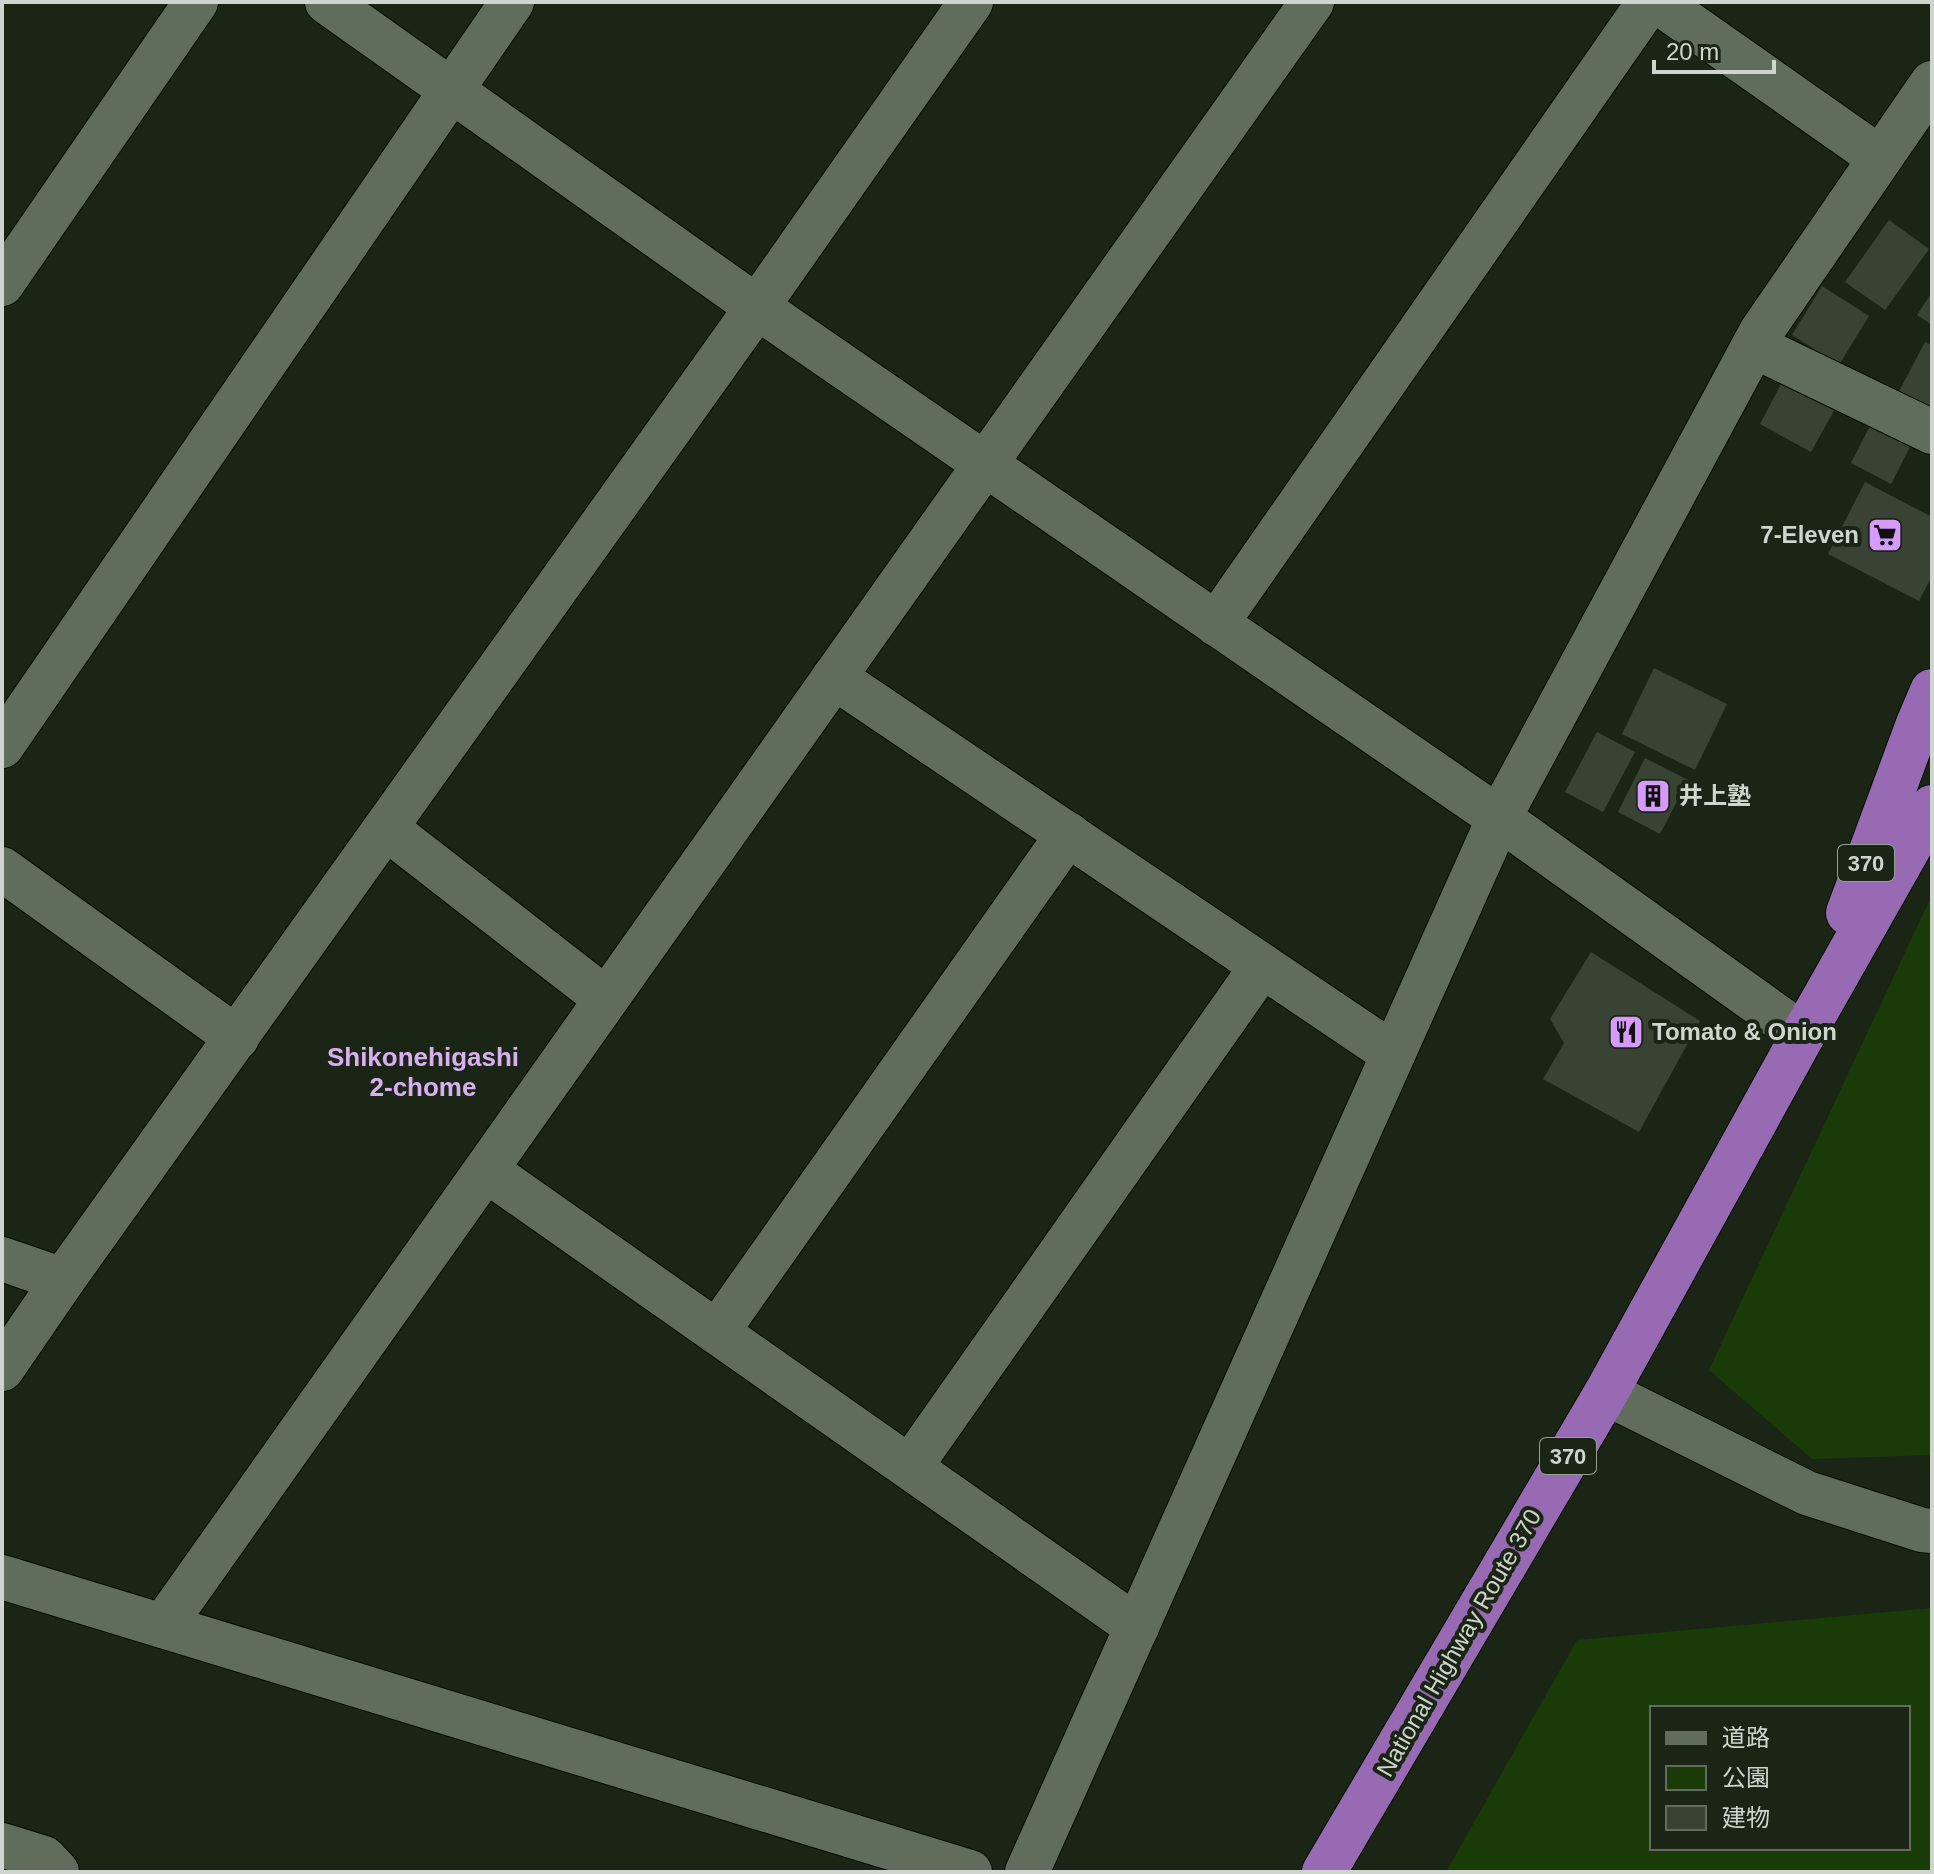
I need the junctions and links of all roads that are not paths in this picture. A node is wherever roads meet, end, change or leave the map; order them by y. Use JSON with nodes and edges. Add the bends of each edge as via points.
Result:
{"nodes":[{"id":1,"x":196,"y":2,"type":"edge"},
{"id":2,"x":327,"y":2,"type":"edge"},
{"id":3,"x":512,"y":2,"type":"edge"},
{"id":4,"x":971,"y":2,"type":"edge"},
{"id":5,"x":1312,"y":2,"type":"edge"},
{"id":6,"x":1649,"y":2,"type":"edge"},
{"id":7,"x":1658,"y":2,"type":"edge"},
{"id":8,"x":1932,"y":83,"type":"edge"},
{"id":9,"x":452,"y":89,"type":"junction"},
{"id":10,"x":1880,"y":158,"type":"junction"},
{"id":11,"x":2,"y":284,"type":"edge"},
{"id":12,"x":757,"y":307,"type":"junction"},
{"id":13,"x":1754,"y":346,"type":"junction"},
{"id":14,"x":1932,"y":432,"type":"edge"},
{"id":15,"x":985,"y":465,"type":"junction"},
{"id":16,"x":1216,"y":624,"type":"junction"},
{"id":17,"x":834,"y":677,"type":"junction"},
{"id":18,"x":1932,"y":691,"type":"edge"},
{"id":19,"x":2,"y":746,"type":"edge"},
{"id":20,"x":1932,"y":807,"type":"edge"},
{"id":21,"x":1499,"y":818,"type":"junction"},
{"id":22,"x":386,"y":828,"type":"junction"},
{"id":23,"x":1068,"y":834,"type":"junction"},
{"id":24,"x":2,"y":869,"type":"edge"},
{"id":25,"x":1262,"y":966,"type":"junction"},
{"id":26,"x":606,"y":999,"type":"junction"},
{"id":27,"x":1803,"y":1035,"type":"junction"},
{"id":28,"x":237,"y":1038,"type":"junction"},
{"id":29,"x":1393,"y":1054,"type":"junction"},
{"id":30,"x":486,"y":1170,"type":"junction"},
{"id":31,"x":2,"y":1259,"type":"edge"},
{"id":32,"x":63,"y":1280,"type":"junction"},
{"id":33,"x":717,"y":1332,"type":"junction"},
{"id":34,"x":2,"y":1369,"type":"edge"},
{"id":35,"x":1606,"y":1393,"type":"junction"},
{"id":36,"x":910,"y":1467,"type":"junction"},
{"id":37,"x":1932,"y":1531,"type":"edge"},
{"id":38,"x":2,"y":1577,"type":"edge"},
{"id":39,"x":163,"y":1626,"type":"junction"},
{"id":40,"x":1137,"y":1627,"type":"junction"},
{"id":41,"x":2,"y":1845,"type":"edge"},
{"id":42,"x":57,"y":1872,"type":"edge"},
{"id":43,"x":970,"y":1872,"type":"edge"},
{"id":44,"x":1027,"y":1872,"type":"edge"},
{"id":45,"x":1324,"y":1872,"type":"edge"}],
"edges":[{"from":1,"to":11,"type":"street"},
{"from":2,"to":9,"type":"street"},
{"from":3,"to":9,"type":"street"},
{"from":4,"to":12,"type":"street"},
{"from":5,"to":15,"type":"street"},
{"from":6,"to":16,"type":"street"},
{"from":7,"to":10,"type":"street"},
{"from":8,"to":10,"type":"street"},
{"from":9,"to":12,"type":"street"},
{"from":9,"to":19,"type":"street"},
{"from":10,"to":13,"type":"street"},
{"from":12,"to":15,"type":"street"},
{"from":12,"to":22,"type":"street"},
{"from":13,"to":14,"type":"street"},
{"from":13,"to":21,"type":"street"},
{"from":15,"to":16,"type":"street"},
{"from":15,"to":17,"type":"street"},
{"from":16,"to":21,"type":"street"},
{"from":17,"to":23,"type":"street"},
{"from":17,"to":26,"type":"street"},
{"from":18,"to":27,"type":"highway","name":"National Highway Route 370","number":"370"},
{"from":20,"to":27,"type":"highway","name":"National Highway Route 370","number":"370"},
{"from":21,"to":27,"type":"street"},
{"from":21,"to":29,"type":"street"},
{"from":22,"to":26,"type":"street"},
{"from":22,"to":28,"type":"street"},
{"from":23,"to":25,"type":"street"},
{"from":23,"to":33,"type":"street"},
{"from":24,"to":28,"type":"street"},
{"from":25,"to":29,"type":"street"},
{"from":25,"to":36,"type":"street"},
{"from":26,"to":30,"type":"street"},
{"from":27,"to":35,"type":"highway","name":"National Highway Route 370","number":"370"},
{"from":28,"to":32,"type":"street"},
{"from":29,"to":40,"type":"street"},
{"from":30,"to":33,"type":"street"},
{"from":30,"to":39,"type":"street"},
{"from":31,"to":32,"type":"street"},
{"from":32,"to":34,"type":"street"},
{"from":33,"to":36,"type":"street"},
{"from":35,"to":37,"type":"street","via":[[1807,1493]]},
{"from":35,"to":45,"type":"highway","name":"National Highway Route 370","number":"370"},
{"from":36,"to":40,"type":"street"},
{"from":38,"to":39,"type":"street"},
{"from":39,"to":43,"type":"street"},
{"from":40,"to":44,"type":"street"},
{"from":41,"to":42,"type":"street","via":[[44,1858]]}]}
